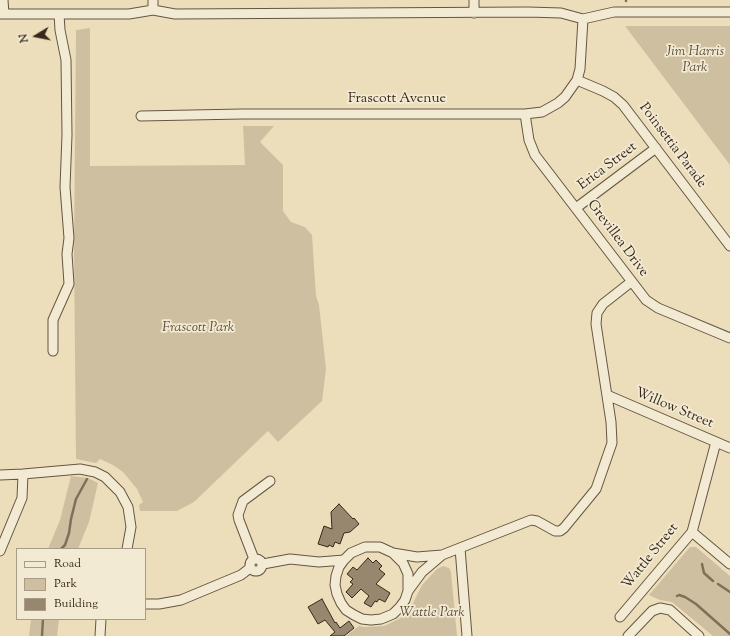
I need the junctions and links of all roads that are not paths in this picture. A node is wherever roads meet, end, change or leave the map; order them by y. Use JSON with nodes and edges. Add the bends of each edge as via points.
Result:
{"nodes":[{"id":1,"x":3,"y":0,"type":"edge"},
{"id":2,"x":153,"y":0,"type":"edge"},
{"id":3,"x":474,"y":0,"type":"edge"},
{"id":4,"x":153,"y":10,"type":"junction"},
{"id":5,"x":730,"y":12,"type":"edge"},
{"id":6,"x":474,"y":13,"type":"junction"},
{"id":7,"x":2,"y":14,"type":"edge"},
{"id":8,"x":59,"y":14,"type":"junction"},
{"id":9,"x":583,"y":19,"type":"junction"},
{"id":10,"x":577,"y":80,"type":"junction"},
{"id":11,"x":525,"y":114,"type":"junction"},
{"id":12,"x":141,"y":116,"type":"dead end"},
{"id":13,"x":656,"y":148,"type":"junction"},
{"id":14,"x":576,"y":208,"type":"junction"},
{"id":15,"x":730,"y":246,"type":"edge"},
{"id":16,"x":631,"y":282,"type":"junction"},
{"id":17,"x":730,"y":338,"type":"edge"},
{"id":18,"x":53,"y":351,"type":"dead end"},
{"id":19,"x":607,"y":395,"type":"junction"},
{"id":20,"x":716,"y":442,"type":"junction"},
{"id":21,"x":730,"y":448,"type":"edge"},
{"id":22,"x":23,"y":474,"type":"junction"},
{"id":23,"x":0,"y":475,"type":"edge"},
{"id":24,"x":270,"y":481,"type":"dead end"},
{"id":25,"x":692,"y":532,"type":"junction"},
{"id":26,"x":127,"y":548,"type":"edge"},
{"id":27,"x":460,"y":548,"type":"junction"},
{"id":28,"x":0,"y":551,"type":"edge"},
{"id":29,"x":394,"y":553,"type":"junction"},
{"id":30,"x":442,"y":555,"type":"junction"},
{"id":31,"x":344,"y":560,"type":"junction"},
{"id":32,"x":318,"y":562,"type":"junction"},
{"id":33,"x":252,"y":564,"type":"junction"},
{"id":34,"x":730,"y":564,"type":"edge"},
{"id":35,"x":336,"y":576,"type":"junction"},
{"id":36,"x":408,"y":591,"type":"junction"},
{"id":37,"x":146,"y":604,"type":"edge"},
{"id":38,"x":620,"y":617,"type":"dead end"},
{"id":39,"x":101,"y":620,"type":"edge"},
{"id":40,"x":100,"y":636,"type":"edge"},
{"id":41,"x":467,"y":636,"type":"edge"},
{"id":42,"x":628,"y":636,"type":"edge"},
{"id":43,"x":700,"y":636,"type":"edge"}],
"edges":[{"from":1,"to":7,"type":"street"},
{"from":2,"to":4,"type":"street"},
{"from":3,"to":6,"type":"street"},
{"from":4,"to":6,"type":"street","via":[[175,14]]},
{"from":4,"to":8,"type":"street","via":[[134,14]]},
{"from":5,"to":9,"type":"street","via":[[614,12]]},
{"from":6,"to":9,"type":"street","via":[[553,12]]},
{"from":7,"to":8,"type":"street"},
{"from":8,"to":18,"type":"street","via":[[66,60],[65,187],[69,284],[53,320]]},
{"from":9,"to":10,"type":"street","name":"Frascott Avenue"},
{"from":10,"to":11,"type":"street","name":"Frascott Avenue","via":[[565,97],[550,108],[542,112]]},
{"from":10,"to":13,"type":"street","name":"Poinsettia Parade","via":[[614,97]]},
{"from":11,"to":12,"type":"street","name":"Frascott Avenue"},
{"from":11,"to":14,"type":"street","name":"Grevillea Drive","via":[[529,140],[535,155]]},
{"from":13,"to":14,"type":"street","name":"Erica Street"},
{"from":13,"to":15,"type":"street","name":"Poinsettia Parade"},
{"from":14,"to":16,"type":"street","name":"Grevillea Drive"},
{"from":16,"to":17,"type":"street","name":"Grevillea Drive","via":[[652,305]]},
{"from":16,"to":19,"type":"street","via":[[603,304],[597,313],[596,324]]},
{"from":19,"to":20,"type":"street","name":"Willow Street"},
{"from":19,"to":27,"type":"street","via":[[612,443],[600,481],[592,496],[564,528],[560,531],[554,530],[531,520]]},
{"from":20,"to":21,"type":"street","name":"Willow Street"},
{"from":20,"to":25,"type":"street","name":"Wattle Street"},
{"from":22,"to":23,"type":"street"},
{"from":22,"to":26,"type":"street","via":[[80,469],[95,472],[108,480],[120,492],[130,514],[131,527]]},
{"from":22,"to":28,"type":"street","via":[[22,498]]},
{"from":24,"to":33,"type":"street","via":[[243,501],[238,515]]},
{"from":25,"to":34,"type":"street"},
{"from":25,"to":38,"type":"street","name":"Wattle Street"},
{"from":27,"to":30,"type":"street"},
{"from":27,"to":41,"type":"street"},
{"from":29,"to":30,"type":"street","via":[[417,557]]},
{"from":29,"to":31,"type":"street","via":[[380,547],[365,547],[351,553]]},
{"from":29,"to":36,"type":"street","via":[[406,570]]},
{"from":30,"to":36,"type":"street","via":[[422,572]]},
{"from":31,"to":32,"type":"street"},
{"from":31,"to":35,"type":"street"},
{"from":32,"to":33,"type":"street","via":[[290,559],[262,564],[259,560]]},
{"from":32,"to":35,"type":"street"},
{"from":33,"to":37,"type":"street","via":[[241,575],[181,600]]},
{"from":35,"to":36,"type":"street","via":[[336,590],[341,603],[350,613],[362,619],[376,620],[393,614],[403,604]]},
{"from":39,"to":40,"type":"street"},
{"from":42,"to":43,"type":"street","via":[[649,613],[660,608],[670,610]]}]}
